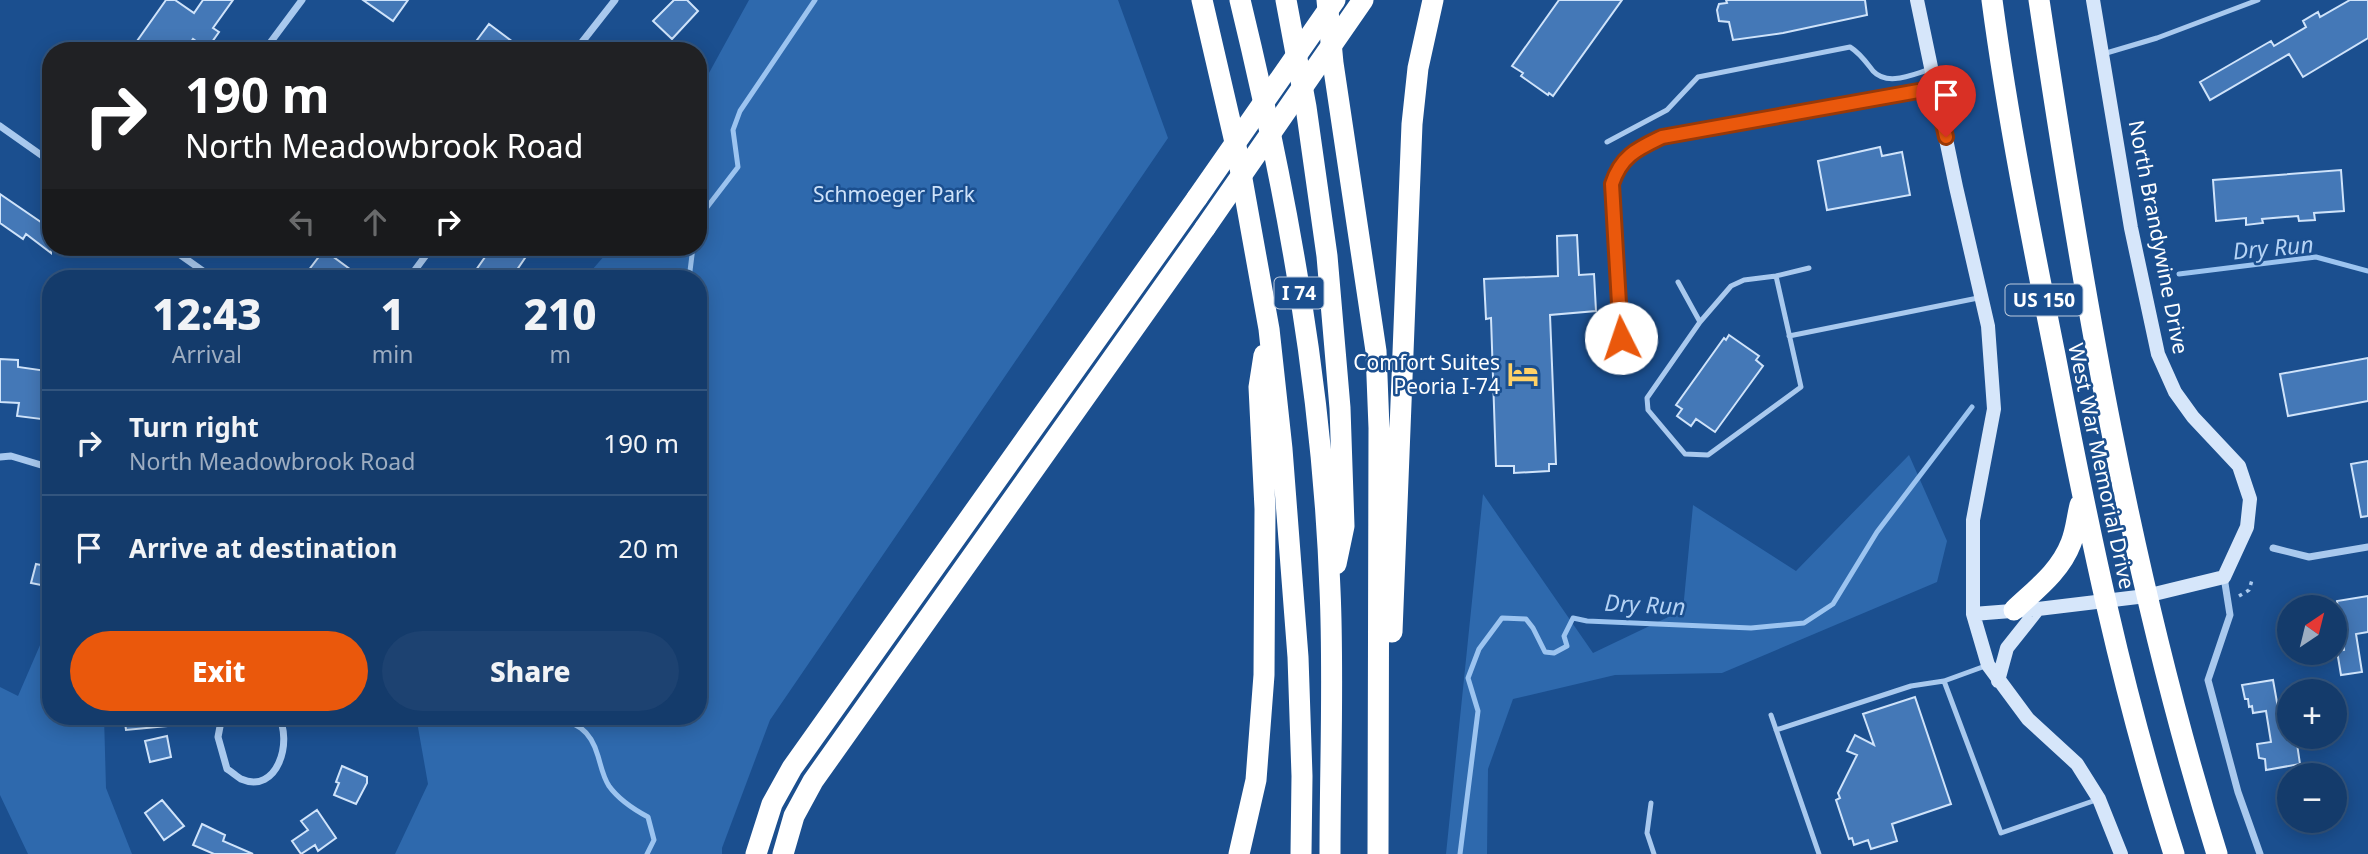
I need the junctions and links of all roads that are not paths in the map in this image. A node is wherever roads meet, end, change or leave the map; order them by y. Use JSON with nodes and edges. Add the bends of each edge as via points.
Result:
{"nodes":[{"id":1,"x":302,"y":0,"type":"edge"},
{"id":2,"x":615,"y":0,"type":"edge"},
{"id":3,"x":1202,"y":0,"type":"edge"},
{"id":4,"x":1240,"y":0,"type":"edge"},
{"id":5,"x":1286,"y":0,"type":"edge"},
{"id":6,"x":1327,"y":0,"type":"edge"},
{"id":7,"x":1335,"y":0,"type":"edge"},
{"id":8,"x":1363,"y":0,"type":"edge"},
{"id":9,"x":1433,"y":0,"type":"edge"},
{"id":10,"x":1917,"y":0,"type":"edge"},
{"id":11,"x":1992,"y":0,"type":"edge"},
{"id":12,"x":2039,"y":0,"type":"edge"},
{"id":13,"x":2093,"y":0,"type":"edge"},
{"id":14,"x":2258,"y":0,"type":"edge"},
{"id":15,"x":271,"y":42,"type":"edge"},
{"id":16,"x":582,"y":42,"type":"edge"},
{"id":17,"x":2103,"y":54,"type":"junction"},
{"id":18,"x":1931,"y":69,"type":"junction"},
{"id":19,"x":1935,"y":88,"type":"junction"},
{"id":20,"x":0,"y":126,"type":"edge"},
{"id":21,"x":1607,"y":142,"type":"dead end"},
{"id":22,"x":42,"y":156,"type":"edge"},
{"id":23,"x":182,"y":256,"type":"edge"},
{"id":24,"x":1809,"y":268,"type":"dead end"},
{"id":25,"x":202,"y":270,"type":"edge"},
{"id":26,"x":1776,"y":276,"type":"junction"},
{"id":27,"x":1678,"y":282,"type":"dead end"},
{"id":28,"x":1981,"y":297,"type":"junction"},
{"id":29,"x":1700,"y":321,"type":"junction"},
{"id":30,"x":1269,"y":329,"type":"junction"},
{"id":31,"x":1789,"y":336,"type":"junction"},
{"id":32,"x":1623,"y":364,"type":"dead end"},
{"id":33,"x":0,"y":457,"type":"edge"},
{"id":34,"x":42,"y":465,"type":"edge"},
{"id":35,"x":2082,"y":496,"type":"junction"},
{"id":36,"x":2368,"y":547,"type":"edge"},
{"id":37,"x":2273,"y":548,"type":"dead end"},
{"id":38,"x":2224,"y":577,"type":"junction"},
{"id":39,"x":1331,"y":590,"type":"junction"},
{"id":40,"x":2146,"y":596,"type":"junction"},
{"id":41,"x":2104,"y":599,"type":"junction"},
{"id":42,"x":2038,"y":609,"type":"junction"},
{"id":43,"x":2014,"y":610,"type":"junction"},
{"id":44,"x":1973,"y":614,"type":"junction"},
{"id":45,"x":1988,"y":665,"type":"junction"},
{"id":46,"x":1944,"y":681,"type":"junction"},
{"id":47,"x":1998,"y":681,"type":"junction"},
{"id":48,"x":1771,"y":715,"type":"dead end"},
{"id":49,"x":220,"y":725,"type":"edge"},
{"id":50,"x":281,"y":725,"type":"edge"},
{"id":51,"x":1776,"y":730,"type":"junction"},
{"id":52,"x":2099,"y":799,"type":"junction"},
{"id":53,"x":1651,"y":803,"type":"dead end"},
{"id":54,"x":756,"y":854,"type":"edge"},
{"id":55,"x":783,"y":854,"type":"edge"},
{"id":56,"x":1239,"y":854,"type":"edge"},
{"id":57,"x":1301,"y":854,"type":"edge"},
{"id":58,"x":1330,"y":854,"type":"edge"},
{"id":59,"x":1380,"y":854,"type":"edge"},
{"id":60,"x":1654,"y":854,"type":"edge"},
{"id":61,"x":1819,"y":854,"type":"edge"},
{"id":62,"x":2120,"y":854,"type":"edge"},
{"id":63,"x":2174,"y":854,"type":"edge"},
{"id":64,"x":2217,"y":854,"type":"edge"},
{"id":65,"x":2260,"y":854,"type":"edge"}],
"edges":[{"from":1,"to":15,"type":"street"},
{"from":2,"to":16,"type":"street"},
{"from":3,"to":30,"type":"highway","number":"I 74","via":[[1237,152]]},
{"from":4,"to":39,"type":"highway","number":"I 74","via":[[1276,157],[1301,302]]},
{"from":5,"to":39,"type":"highway","via":[[1321,205],[1339,396],[1344,526]]},
{"from":6,"to":59,"type":"highway","via":[[1376,351]]},
{"from":7,"to":54,"type":"highway","bridge":true,"via":[[792,768],[772,804]]},
{"from":8,"to":55,"type":"highway","bridge":true,"via":[[820,771],[797,807]]},
{"from":9,"to":59,"type":"highway","via":[[1412,124]]},
{"from":10,"to":18,"type":"street"},
{"from":11,"to":35,"type":"highway","name":"West War Memorial Drive","number":"US 150"},
{"from":12,"to":40,"type":"highway","name":"West War Memorial Drive","number":"US 150","via":[[2106,401]]},
{"from":13,"to":17,"type":"street","name":"North Brandywine Drive"},
{"from":14,"to":17,"type":"lane"},
{"from":17,"to":38,"type":"street","name":"North Brandywine Drive","via":[[2131,228],[2158,354],[2175,392],[2193,417],[2239,466],[2250,499],[2246,527]]},
{"from":18,"to":19,"type":"street"},
{"from":18,"to":21,"type":"lane","via":[[1883,79],[1850,47],[1698,77],[1667,110]]},
{"from":19,"to":28,"type":"street"},
{"from":19,"to":32,"type":"lane","via":[[1662,137],[1633,151],[1617,168],[1612,184]]},
{"from":20,"to":22,"type":"street"},
{"from":23,"to":25,"type":"street"},
{"from":24,"to":26,"type":"lane"},
{"from":26,"to":29,"type":"lane","via":[[1731,286]]},
{"from":26,"to":31,"type":"lane"},
{"from":27,"to":29,"type":"lane"},
{"from":28,"to":31,"type":"lane"},
{"from":28,"to":44,"type":"street","via":[[1988,326],[1994,410],[1973,520]]},
{"from":29,"to":31,"type":"lane","via":[[1647,398],[1648,410],[1685,454],[1708,455],[1801,387]]},
{"from":30,"to":56,"type":"highway","via":[[1259,387],[1265,509],[1261,728],[1256,780]]},
{"from":30,"to":57,"type":"highway","number":"I 74","via":[[1298,657]]},
{"from":33,"to":34,"type":"street"},
{"from":35,"to":41,"type":"highway","name":"West War Memorial Drive","number":"US 150"},
{"from":35,"to":43,"type":"highway","via":[[2062,561]]},
{"from":36,"to":37,"type":"street","via":[[2309,557]]},
{"from":38,"to":40,"type":"street"},
{"from":38,"to":65,"type":"street","via":[[2230,615],[2208,680]]},
{"from":39,"to":58,"type":"highway","number":"I 74"},
{"from":40,"to":41,"type":"street"},
{"from":40,"to":64,"type":"highway","name":"West War Memorial Drive","number":"US 150"},
{"from":41,"to":42,"type":"street"},
{"from":41,"to":63,"type":"highway","name":"West War Memorial Drive","number":"US 150"},
{"from":42,"to":43,"type":"street"},
{"from":42,"to":47,"type":"street","via":[[2007,648]]},
{"from":43,"to":44,"type":"street"},
{"from":44,"to":45,"type":"street"},
{"from":45,"to":46,"type":"lane"},
{"from":45,"to":47,"type":"street"},
{"from":46,"to":51,"type":"lane","via":[[1912,686]]},
{"from":46,"to":52,"type":"lane","via":[[2001,833]]},
{"from":47,"to":52,"type":"street","via":[[2028,719],[2077,764]]},
{"from":48,"to":51,"type":"lane"},
{"from":49,"to":50,"type":"street","via":[[218,737],[227,769],[243,780],[259,781],[274,773],[283,754]]},
{"from":51,"to":61,"type":"lane"},
{"from":52,"to":62,"type":"street"},
{"from":53,"to":60,"type":"lane","via":[[1647,833]]}]}
